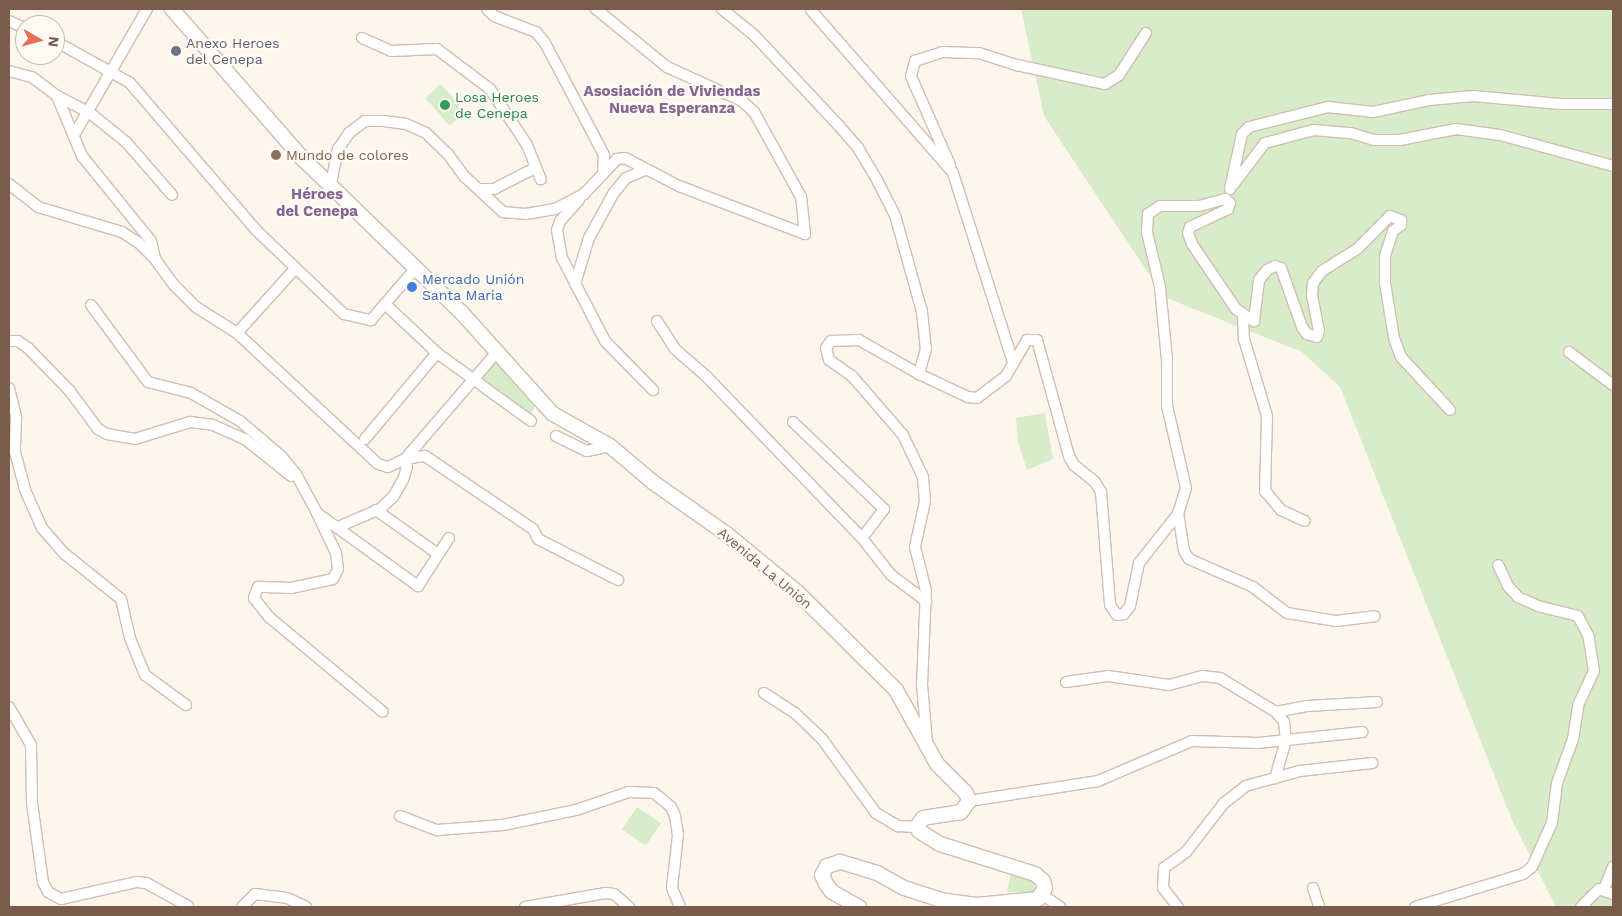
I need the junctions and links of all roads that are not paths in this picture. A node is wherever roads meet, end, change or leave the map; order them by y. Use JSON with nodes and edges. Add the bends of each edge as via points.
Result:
{"nodes":[{"id":1,"x":147,"y":9,"type":"edge"},
{"id":2,"x":172,"y":9,"type":"edge"},
{"id":3,"x":487,"y":9,"type":"edge"},
{"id":4,"x":596,"y":9,"type":"edge"},
{"id":5,"x":722,"y":9,"type":"edge"},
{"id":6,"x":811,"y":10,"type":"dead end"},
{"id":7,"x":1146,"y":33,"type":"dead end"},
{"id":8,"x":362,"y":38,"type":"dead end"},
{"id":9,"x":65,"y":46,"type":"edge"},
{"id":10,"x":9,"y":71,"type":"edge"},
{"id":11,"x":111,"y":71,"type":"junction"},
{"id":12,"x":57,"y":96,"type":"junction"},
{"id":13,"x":1613,"y":104,"type":"edge"},
{"id":14,"x":87,"y":111,"type":"junction"},
{"id":15,"x":74,"y":135,"type":"junction"},
{"id":16,"x":1613,"y":166,"type":"edge"},
{"id":17,"x":535,"y":168,"type":"junction"},
{"id":18,"x":645,"y":170,"type":"junction"},
{"id":19,"x":603,"y":173,"type":"junction"},
{"id":20,"x":953,"y":173,"type":"junction"},
{"id":21,"x":541,"y":179,"type":"dead end"},
{"id":22,"x":9,"y":184,"type":"edge"},
{"id":23,"x":331,"y":184,"type":"junction"},
{"id":24,"x":480,"y":189,"type":"junction"},
{"id":25,"x":1230,"y":189,"type":"junction"},
{"id":26,"x":584,"y":194,"type":"junction"},
{"id":27,"x":172,"y":195,"type":"dead end"},
{"id":28,"x":1225,"y":199,"type":"junction"},
{"id":29,"x":155,"y":259,"type":"junction"},
{"id":30,"x":415,"y":269,"type":"junction"},
{"id":31,"x":294,"y":270,"type":"junction"},
{"id":32,"x":575,"y":284,"type":"junction"},
{"id":33,"x":385,"y":304,"type":"junction"},
{"id":34,"x":91,"y":305,"type":"dead end"},
{"id":35,"x":1243,"y":315,"type":"junction"},
{"id":36,"x":657,"y":321,"type":"dead end"},
{"id":37,"x":237,"y":333,"type":"junction"},
{"id":38,"x":9,"y":342,"type":"edge"},
{"id":39,"x":498,"y":351,"type":"junction"},
{"id":40,"x":437,"y":352,"type":"junction"},
{"id":41,"x":1570,"y":352,"type":"dead end"},
{"id":42,"x":1013,"y":362,"type":"junction"},
{"id":43,"x":919,"y":374,"type":"junction"},
{"id":44,"x":474,"y":382,"type":"junction"},
{"id":45,"x":1613,"y":385,"type":"edge"},
{"id":46,"x":9,"y":388,"type":"edge"},
{"id":47,"x":653,"y":390,"type":"dead end"},
{"id":48,"x":1450,"y":410,"type":"dead end"},
{"id":49,"x":530,"y":421,"type":"dead end"},
{"id":50,"x":793,"y":422,"type":"dead end"},
{"id":51,"x":556,"y":436,"type":"dead end"},
{"id":52,"x":365,"y":439,"type":"dead end"},
{"id":53,"x":610,"y":446,"type":"junction"},
{"id":54,"x":405,"y":459,"type":"junction"},
{"id":55,"x":303,"y":487,"type":"junction"},
{"id":56,"x":376,"y":510,"type":"junction"},
{"id":57,"x":316,"y":513,"type":"junction"},
{"id":58,"x":1178,"y":513,"type":"junction"},
{"id":59,"x":1305,"y":521,"type":"dead end"},
{"id":60,"x":338,"y":527,"type":"junction"},
{"id":61,"x":449,"y":538,"type":"dead end"},
{"id":62,"x":862,"y":538,"type":"junction"},
{"id":63,"x":438,"y":554,"type":"junction"},
{"id":64,"x":1498,"y":565,"type":"dead end"},
{"id":65,"x":618,"y":580,"type":"dead end"},
{"id":66,"x":926,"y":601,"type":"junction"},
{"id":67,"x":1375,"y":616,"type":"dead end"},
{"id":68,"x":1066,"y":682,"type":"dead end"},
{"id":69,"x":764,"y":693,"type":"dead end"},
{"id":70,"x":1377,"y":702,"type":"dead end"},
{"id":71,"x":186,"y":705,"type":"dead end"},
{"id":72,"x":9,"y":707,"type":"edge"},
{"id":73,"x":383,"y":712,"type":"dead end"},
{"id":74,"x":1276,"y":712,"type":"junction"},
{"id":75,"x":1362,"y":732,"type":"dead end"},
{"id":76,"x":1286,"y":740,"type":"junction"},
{"id":77,"x":928,"y":748,"type":"junction"},
{"id":78,"x":1373,"y":763,"type":"dead end"},
{"id":79,"x":1275,"y":778,"type":"junction"},
{"id":80,"x":969,"y":801,"type":"junction"},
{"id":81,"x":400,"y":816,"type":"dead end"},
{"id":82,"x":918,"y":827,"type":"junction"},
{"id":83,"x":1613,"y":867,"type":"edge"},
{"id":84,"x":1313,"y":888,"type":"dead end"},
{"id":85,"x":1608,"y":892,"type":"edge"},
{"id":86,"x":1043,"y":895,"type":"junction"},
{"id":87,"x":189,"y":907,"type":"edge"},
{"id":88,"x":242,"y":907,"type":"edge"},
{"id":89,"x":306,"y":907,"type":"edge"},
{"id":90,"x":525,"y":907,"type":"edge"},
{"id":91,"x":629,"y":907,"type":"edge"},
{"id":92,"x":680,"y":907,"type":"edge"},
{"id":93,"x":859,"y":907,"type":"edge"},
{"id":94,"x":1060,"y":907,"type":"edge"},
{"id":95,"x":1178,"y":907,"type":"edge"},
{"id":96,"x":1319,"y":907,"type":"edge"},
{"id":97,"x":1415,"y":907,"type":"edge"},
{"id":98,"x":1581,"y":907,"type":"edge"}],
"edges":[{"from":1,"to":11,"type":"street"},
{"from":2,"to":23,"type":"main road","name":"Avenida La Unión","via":[[302,158]]},
{"from":3,"to":19,"type":"street","via":[[494,16],[536,32],[545,43],[604,155]]},
{"from":4,"to":18,"type":"street","via":[[667,67],[742,101],[754,112],[801,197],[804,234]]},
{"from":5,"to":43,"type":"street","via":[[754,35],[840,127],[858,148],[877,180],[895,215],[922,312],[926,349]]},
{"from":6,"to":20,"type":"street","via":[[824,30]]},
{"from":7,"to":20,"type":"street","via":[[1119,75],[1105,84],[1017,65],[979,53],[943,52],[915,61],[911,76]]},
{"from":8,"to":17,"type":"street","via":[[391,50],[431,49],[443,52],[490,89],[527,145]]},
{"from":9,"to":11,"type":"street"},
{"from":10,"to":12,"type":"street","via":[[32,77]]},
{"from":11,"to":14,"type":"street"},
{"from":11,"to":31,"type":"street","via":[[130,83]]},
{"from":12,"to":14,"type":"street"},
{"from":12,"to":15,"type":"street"},
{"from":13,"to":25,"type":"street","via":[[1560,104],[1474,96],[1429,100],[1373,112],[1328,107],[1249,127],[1242,134]]},
{"from":14,"to":15,"type":"street"},
{"from":14,"to":27,"type":"street","via":[[126,142]]},
{"from":15,"to":29,"type":"street","via":[[82,156],[151,241]]},
{"from":16,"to":25,"type":"street","via":[[1500,136],[1456,129],[1400,140],[1374,140],[1351,133],[1314,130],[1264,143]]},
{"from":17,"to":21,"type":"street"},
{"from":17,"to":24,"type":"street","via":[[494,189]]},
{"from":18,"to":19,"type":"street","via":[[625,158],[617,160]]},
{"from":18,"to":32,"type":"street","via":[[626,178],[613,194],[590,238]]},
{"from":19,"to":26,"type":"street"},
{"from":20,"to":42,"type":"street"},
{"from":22,"to":29,"type":"street","via":[[38,207],[122,232]]},
{"from":23,"to":24,"type":"street","via":[[338,149],[349,134],[365,121],[384,121],[406,124],[426,133]]},
{"from":23,"to":30,"type":"main road","name":"Avenida La Unión"},
{"from":24,"to":26,"type":"street","via":[[493,205],[516,214],[555,209]]},
{"from":25,"to":28,"type":"street"},
{"from":26,"to":32,"type":"street","via":[[560,221],[557,230],[562,258]]},
{"from":28,"to":35,"type":"street","via":[[1230,203],[1228,209],[1193,225],[1188,233]]},
{"from":28,"to":58,"type":"street","via":[[1199,206],[1160,206],[1150,211],[1146,222],[1160,288],[1167,360],[1167,406],[1186,488]]},
{"from":29,"to":37,"type":"street","via":[[196,308]]},
{"from":30,"to":33,"type":"street"},
{"from":30,"to":39,"type":"main road","name":"Avenida La Unión"},
{"from":31,"to":33,"type":"street","via":[[353,318],[371,320]]},
{"from":31,"to":37,"type":"street"},
{"from":32,"to":47,"type":"street","via":[[605,341]]},
{"from":33,"to":40,"type":"street"},
{"from":34,"to":55,"type":"street","via":[[148,382],[191,393],[240,421],[281,456]]},
{"from":35,"to":48,"type":"street","via":[[1256,320],[1259,280],[1275,266],[1283,272],[1302,326],[1307,334],[1317,337],[1314,283],[1322,271],[1356,250],[1380,223],[1396,216],[1401,225],[1393,231],[1385,256],[1385,283],[1394,338],[1401,357]]},
{"from":35,"to":59,"type":"street","via":[[1244,339],[1267,416],[1265,491],[1281,510]]},
{"from":36,"to":62,"type":"street","via":[[675,348]]},
{"from":37,"to":54,"type":"street","via":[[368,457],[388,467]]},
{"from":38,"to":55,"type":"street","via":[[18,341],[28,348],[70,390],[98,430],[135,439],[190,422],[213,425],[245,439]]},
{"from":39,"to":44,"type":"street"},
{"from":39,"to":53,"type":"main road","name":"Avenida La Unión","via":[[553,414]]},
{"from":40,"to":44,"type":"street"},
{"from":40,"to":52,"type":"street"},
{"from":41,"to":45,"type":"street"},
{"from":42,"to":43,"type":"street","via":[[1006,376],[977,398],[968,397]]},
{"from":42,"to":58,"type":"street","via":[[1027,340],[1040,342],[1068,456],[1101,492],[1110,605],[1117,615],[1124,614],[1130,606],[1139,563]]},
{"from":43,"to":66,"type":"street","via":[[859,340],[831,341],[826,348],[830,360],[852,376],[903,436],[923,478],[925,501],[915,547]]},
{"from":44,"to":49,"type":"street"},
{"from":44,"to":54,"type":"street"},
{"from":46,"to":71,"type":"street","via":[[16,417],[15,452],[25,490],[42,528],[65,554],[118,594],[124,604],[130,638],[145,674]]},
{"from":50,"to":62,"type":"street","via":[[884,510]]},
{"from":51,"to":53,"type":"street","via":[[587,451]]},
{"from":53,"to":77,"type":"main road","name":"Avenida La Unión","via":[[654,483],[728,536],[847,638],[896,690]]},
{"from":54,"to":56,"type":"street","via":[[407,467],[403,480],[393,497]]},
{"from":54,"to":65,"type":"street","via":[[418,456],[430,459],[533,529],[538,538]]},
{"from":55,"to":57,"type":"street"},
{"from":56,"to":60,"type":"street"},
{"from":56,"to":63,"type":"street"},
{"from":57,"to":60,"type":"street"},
{"from":57,"to":73,"type":"street","via":[[336,553],[338,570],[333,579],[291,588],[258,587],[254,598],[269,618]]},
{"from":58,"to":67,"type":"street","via":[[1184,551],[1189,559],[1253,587],[1287,613],[1336,621]]},
{"from":60,"to":63,"type":"street","via":[[418,586]]},
{"from":61,"to":63,"type":"street"},
{"from":62,"to":66,"type":"street","via":[[891,575]]},
{"from":64,"to":97,"type":"street","via":[[1508,586],[1518,597],[1538,606],[1578,616],[1588,635],[1594,671],[1579,703],[1573,739],[1557,783],[1552,823],[1532,867],[1524,874]]},
{"from":66,"to":77,"type":"street","via":[[922,685]]},
{"from":68,"to":74,"type":"street","via":[[1108,676],[1169,685],[1203,676],[1220,678]]},
{"from":69,"to":82,"type":"street","via":[[795,712],[822,739],[876,813],[898,826]]},
{"from":70,"to":74,"type":"street","via":[[1307,706]]},
{"from":72,"to":87,"type":"street","via":[[31,744],[32,803],[43,882],[48,892],[61,899],[137,882],[146,883]]},
{"from":74,"to":76,"type":"street","via":[[1284,722]]},
{"from":75,"to":76,"type":"street"},
{"from":76,"to":79,"type":"street"},
{"from":76,"to":80,"type":"street","via":[[1192,740],[1098,781]]},
{"from":77,"to":80,"type":"main road","name":"Avenida La Unión","via":[[937,764],[966,793]]},
{"from":78,"to":79,"type":"street","via":[[1300,771]]},
{"from":79,"to":95,"type":"street","via":[[1246,786],[1224,803],[1186,852],[1164,868],[1163,888]]},
{"from":80,"to":82,"type":"main road","via":[[961,812],[929,816]]},
{"from":81,"to":92,"type":"street","via":[[437,830],[503,825],[576,810],[629,792],[654,793],[675,816],[678,835],[672,880]]},
{"from":82,"to":86,"type":"main road","via":[[940,844],[1035,874],[1043,881]]},
{"from":83,"to":85,"type":"street"},
{"from":84,"to":96,"type":"street"},
{"from":85,"to":98,"type":"street","via":[[1594,891]]},
{"from":86,"to":93,"type":"main road","via":[[1038,899],[976,905],[941,900],[904,888],[877,873],[840,862],[827,866],[822,874],[832,892]]},
{"from":86,"to":94,"type":"street"},
{"from":88,"to":89,"type":"street","via":[[255,894],[287,898]]},
{"from":90,"to":91,"type":"street","via":[[606,893],[614,894]]}]}
